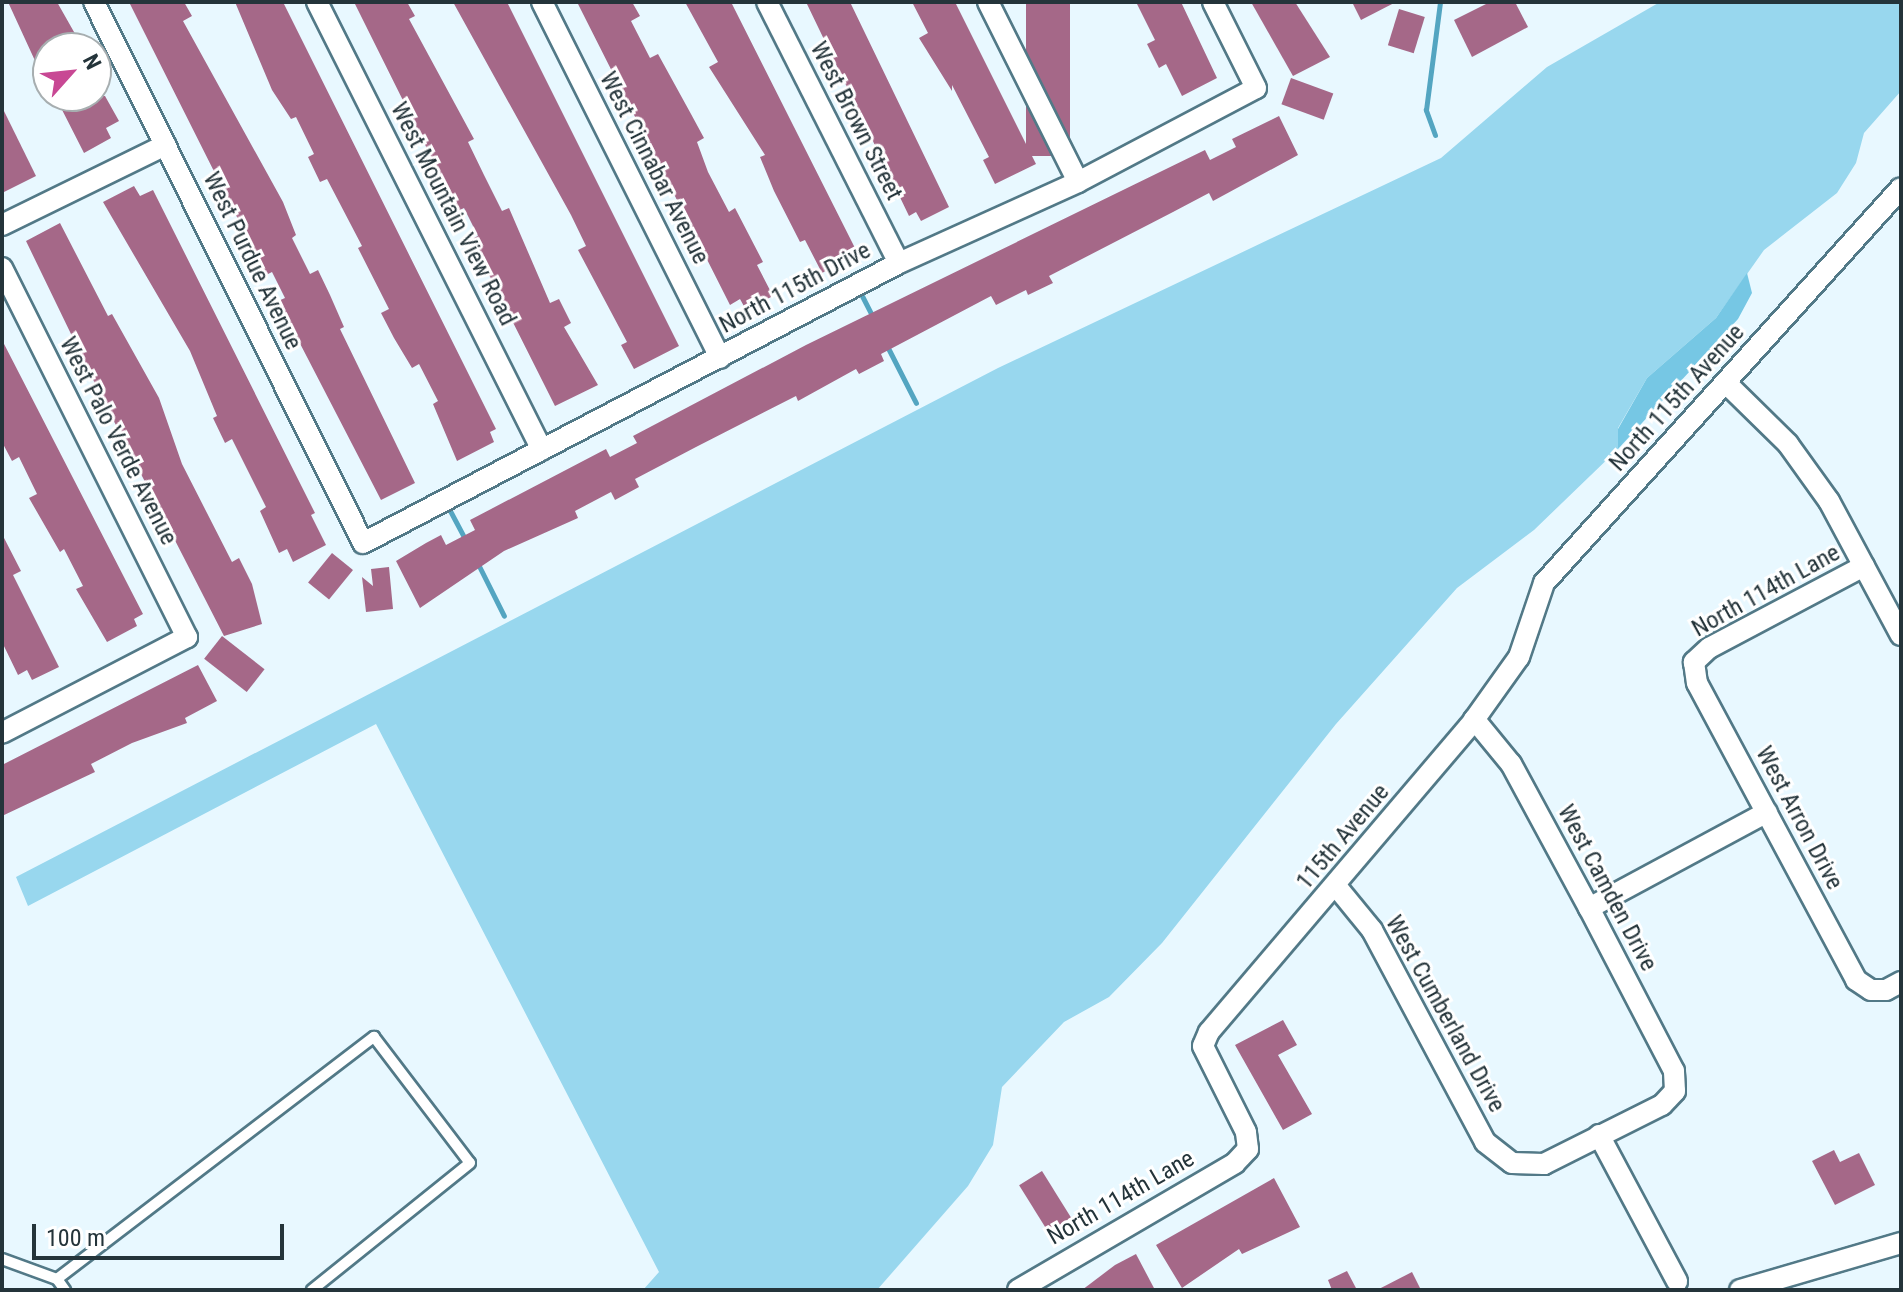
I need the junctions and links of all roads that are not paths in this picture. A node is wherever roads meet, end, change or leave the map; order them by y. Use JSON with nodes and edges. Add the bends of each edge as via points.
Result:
{"nodes":[{"id":1,"x":94,"y":2,"type":"edge"},
{"id":2,"x":317,"y":2,"type":"edge"},
{"id":3,"x":542,"y":2,"type":"edge"},
{"id":4,"x":767,"y":2,"type":"edge"},
{"id":5,"x":988,"y":2,"type":"edge"},
{"id":6,"x":1213,"y":2,"type":"edge"},
{"id":7,"x":165,"y":145,"type":"junction"},
{"id":8,"x":1078,"y":182,"type":"junction"},
{"id":9,"x":1901,"y":188,"type":"edge"},
{"id":10,"x":2,"y":225,"type":"edge"},
{"id":11,"x":899,"y":263,"type":"junction"},
{"id":12,"x":2,"y":268,"type":"edge"},
{"id":13,"x":720,"y":358,"type":"junction"},
{"id":14,"x":1726,"y":383,"type":"junction"},
{"id":15,"x":542,"y":450,"type":"junction"},
{"id":16,"x":363,"y":543,"type":"joint"},
{"id":17,"x":1864,"y":566,"type":"junction"},
{"id":18,"x":1901,"y":635,"type":"edge"},
{"id":19,"x":1519,"y":657,"type":"joint"},
{"id":20,"x":1694,"y":662,"type":"joint"},
{"id":21,"x":1474,"y":719,"type":"junction"},
{"id":22,"x":5,"y":725,"type":"edge"},
{"id":23,"x":1767,"y":812,"type":"junction"},
{"id":24,"x":1336,"y":886,"type":"junction"},
{"id":25,"x":1589,"y":908,"type":"junction"},
{"id":26,"x":1901,"y":982,"type":"edge"},
{"id":27,"x":1599,"y":1135,"type":"junction"},
{"id":28,"x":1248,"y":1149,"type":"joint"},
{"id":29,"x":1901,"y":1243,"type":"edge"},
{"id":30,"x":2,"y":1259,"type":"edge"},
{"id":31,"x":57,"y":1279,"type":"junction"},
{"id":32,"x":1677,"y":1281,"type":"dead end"},
{"id":33,"x":1751,"y":1288,"type":"edge"},
{"id":34,"x":65,"y":1290,"type":"edge"},
{"id":35,"x":312,"y":1290,"type":"edge"},
{"id":36,"x":1018,"y":1290,"type":"edge"}],
"edges":[{"from":1,"to":7,"type":"street","name":"West Purdue Avenue"},
{"from":2,"to":15,"type":"street","name":"West Mountain View Road"},
{"from":3,"to":13,"type":"street","name":"West Cinnabar Avenue"},
{"from":4,"to":11,"type":"street","name":"West Brown Street"},
{"from":5,"to":8,"type":"street"},
{"from":6,"to":8,"type":"street","name":"North 115th Drive","via":[[1256,88]]},
{"from":7,"to":10,"type":"street"},
{"from":7,"to":16,"type":"street","name":"West Purdue Avenue"},
{"from":8,"to":11,"type":"street","name":"North 115th Drive"},
{"from":9,"to":14,"type":"street","name":"North 115th Avenue"},
{"from":11,"to":13,"type":"street","name":"North 115th Drive"},
{"from":12,"to":22,"type":"street","name":"West Palo Verde Avenue","via":[[187,637]]},
{"from":13,"to":15,"type":"street","name":"North 115th Drive"},
{"from":14,"to":17,"type":"street","via":[[1788,444],[1829,501]]},
{"from":14,"to":19,"type":"street","name":"North 115th Avenue","via":[[1544,583]]},
{"from":15,"to":16,"type":"street","name":"North 115th Drive"},
{"from":17,"to":18,"type":"street"},
{"from":17,"to":20,"type":"street","name":"North 114th Lane","via":[[1709,648]]},
{"from":19,"to":21,"type":"street","name":"115th Avenue"},
{"from":20,"to":23,"type":"street","name":"West Arron Drive","via":[[1697,683]]},
{"from":21,"to":24,"type":"street","name":"115th Avenue"},
{"from":21,"to":25,"type":"street","name":"West Camden Drive","via":[[1511,764]]},
{"from":23,"to":25,"type":"street"},
{"from":23,"to":26,"type":"street","name":"West Arron Drive","via":[[1856,980],[1871,990]]},
{"from":24,"to":27,"type":"street","name":"West Cumberland Drive","via":[[1372,930],[1485,1142],[1512,1163],[1544,1164]]},
{"from":24,"to":28,"type":"street","name":"115th Avenue","via":[[1209,1032],[1203,1046],[1246,1132]]},
{"from":25,"to":27,"type":"street","name":"West Camden Drive","via":[[1674,1071],[1675,1091],[1662,1105]]},
{"from":27,"to":32,"type":"street"},
{"from":28,"to":36,"type":"street","name":"North 114th Lane","via":[[1235,1163]]},
{"from":29,"to":33,"type":"street"},
{"from":30,"to":31,"type":"lane"},
{"from":31,"to":34,"type":"lane"},
{"from":31,"to":35,"type":"lane","via":[[374,1037],[470,1163]]}]}
